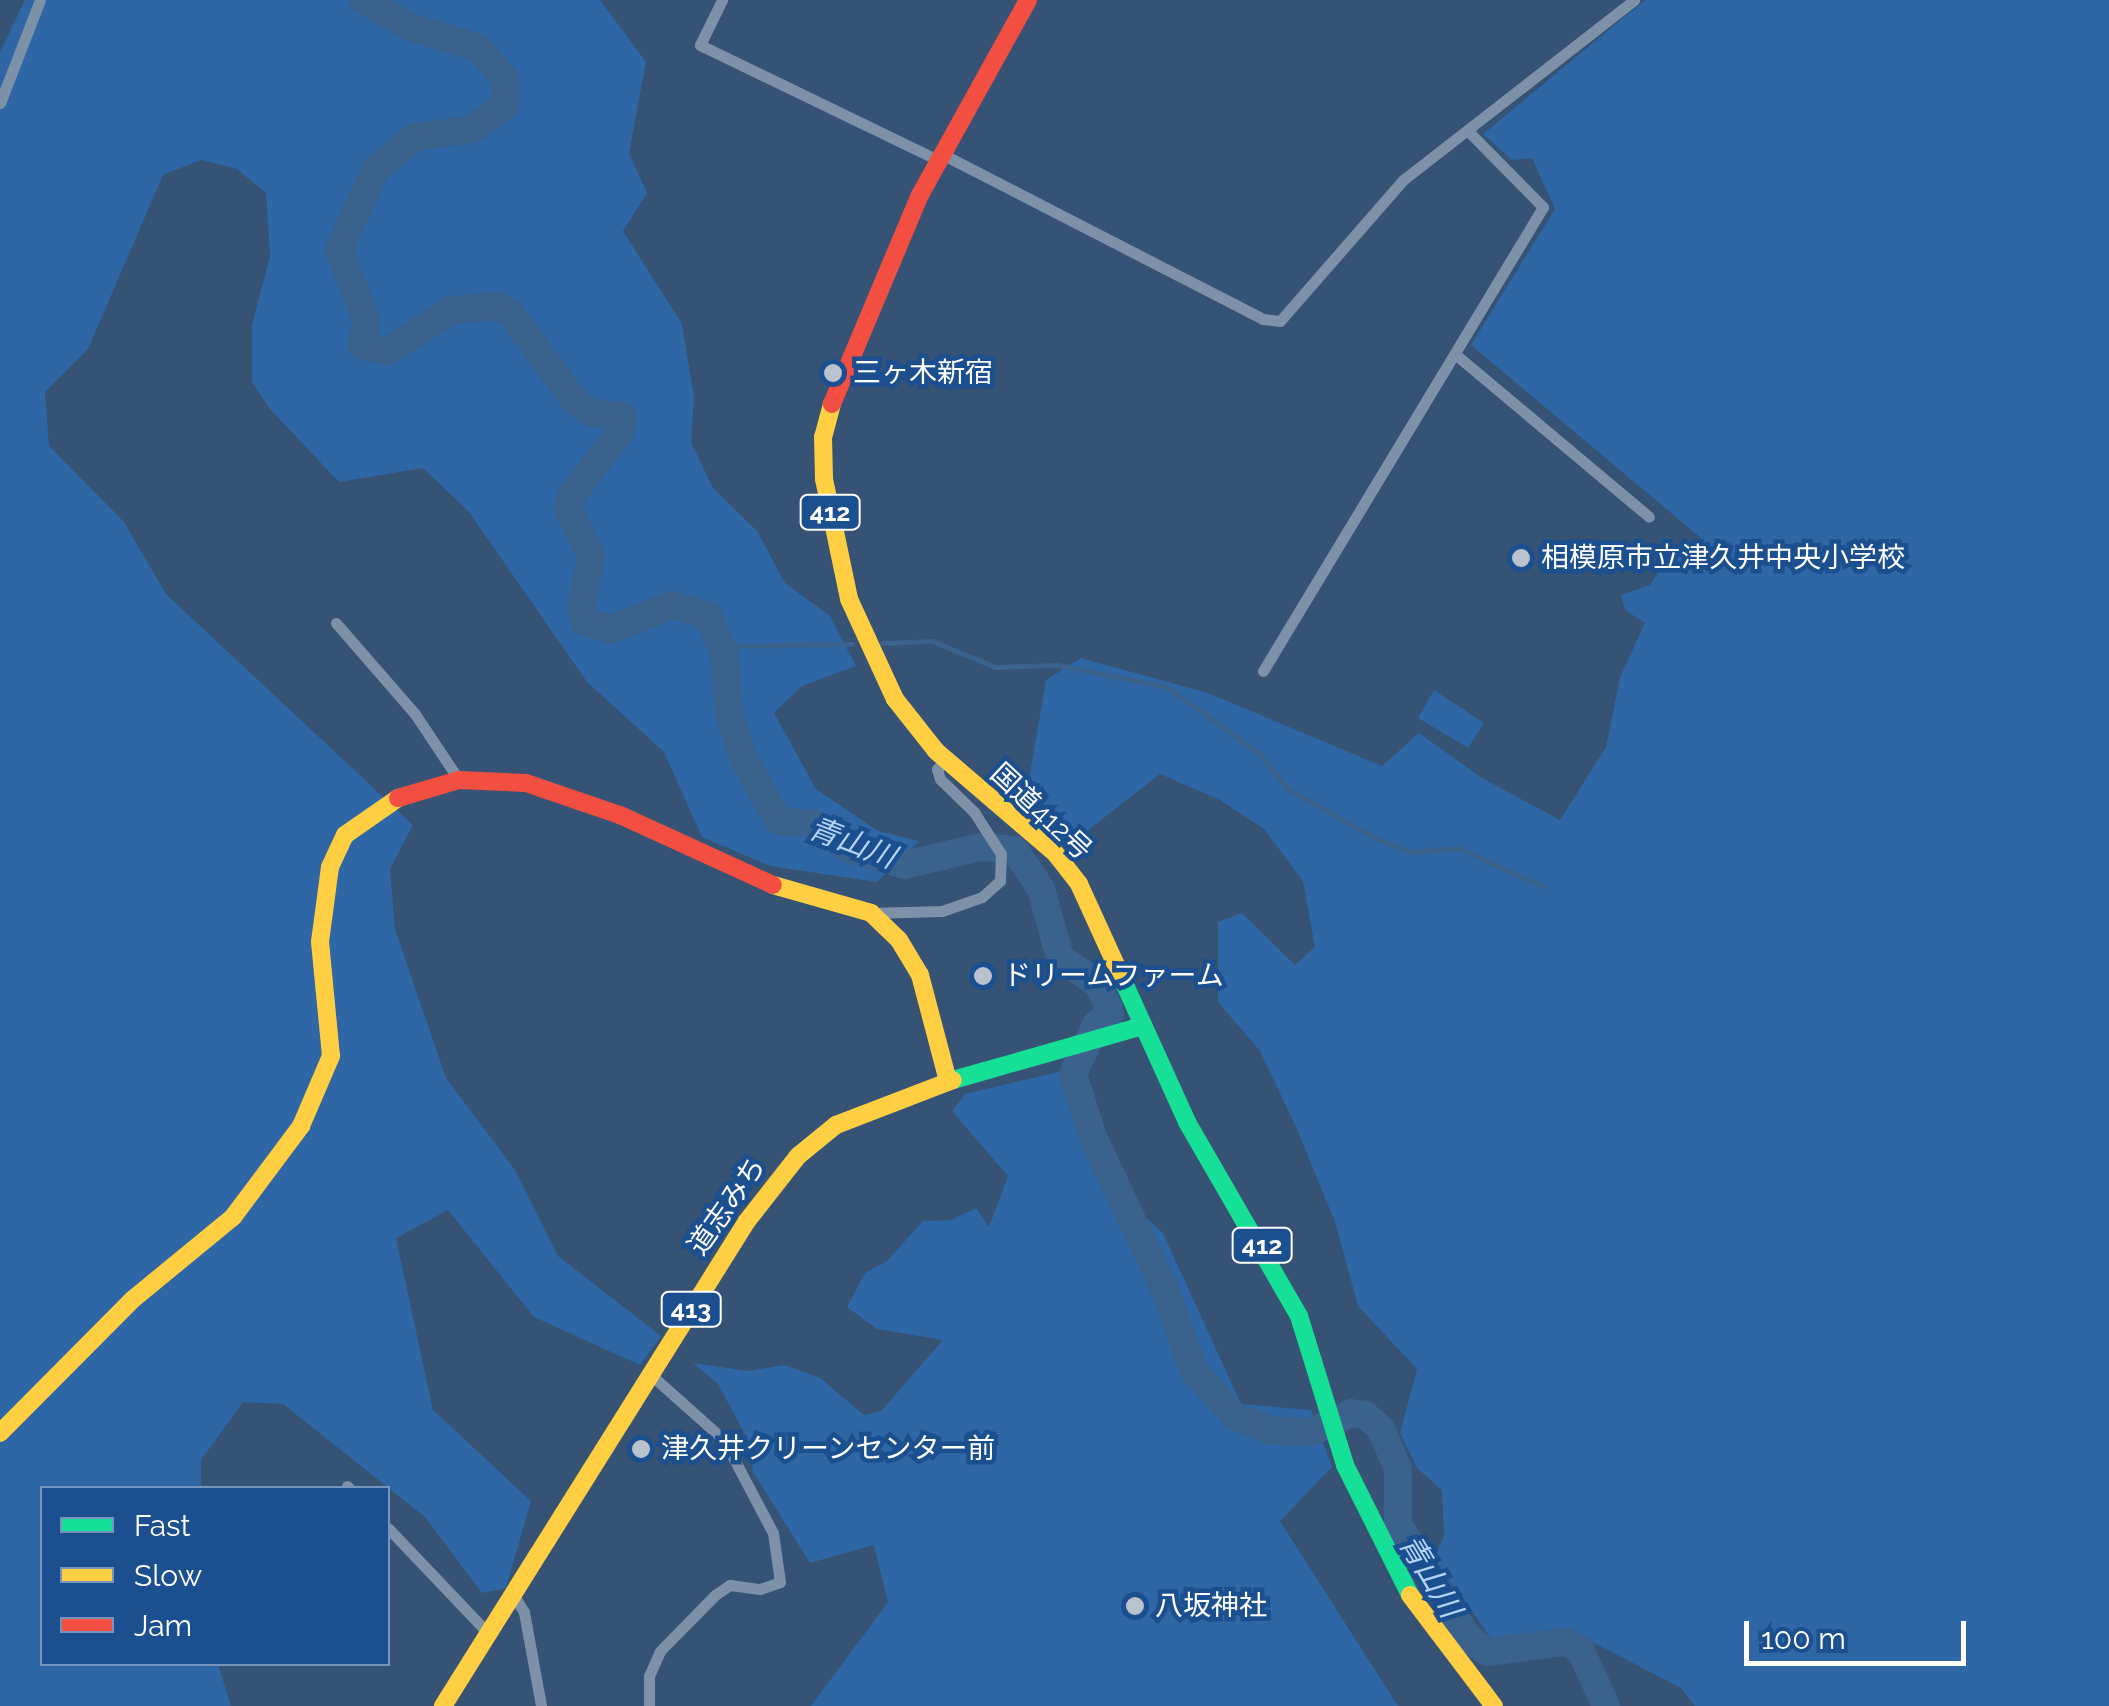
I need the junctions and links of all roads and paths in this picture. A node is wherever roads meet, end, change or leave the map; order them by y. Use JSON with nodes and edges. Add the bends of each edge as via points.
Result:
{"nodes":[{"id":1,"x":40,"y":0,"type":"edge"},
{"id":2,"x":722,"y":0,"type":"edge"},
{"id":3,"x":1028,"y":0,"type":"edge"},
{"id":4,"x":1634,"y":0,"type":"edge"},
{"id":5,"x":0,"y":103,"type":"edge"},
{"id":6,"x":1469,"y":132,"type":"junction"},
{"id":7,"x":940,"y":157,"type":"junction"},
{"id":8,"x":1455,"y":354,"type":"junction"},
{"id":9,"x":1649,"y":517,"type":"dead end"},
{"id":10,"x":336,"y":623,"type":"dead end"},
{"id":11,"x":1263,"y":670,"type":"dead end"},
{"id":12,"x":945,"y":760,"type":"junction"},
{"id":13,"x":459,"y":780,"type":"junction"},
{"id":14,"x":871,"y":913,"type":"junction"},
{"id":15,"x":1142,"y":1026,"type":"junction"},
{"id":16,"x":948,"y":1080,"type":"junction"},
{"id":17,"x":650,"y":1374,"type":"junction"},
{"id":18,"x":0,"y":1433,"type":"edge"},
{"id":19,"x":390,"y":1530,"type":"edge"},
{"id":20,"x":514,"y":1596,"type":"junction"},
{"id":21,"x":490,"y":1634,"type":"junction"},
{"id":22,"x":444,"y":1706,"type":"edge"},
{"id":23,"x":540,"y":1706,"type":"edge"},
{"id":24,"x":649,"y":1706,"type":"edge"},
{"id":25,"x":1494,"y":1706,"type":"edge"}],
"edges":[{"from":1,"to":5,"type":"street"},
{"from":2,"to":7,"type":"street","via":[[700,46]]},
{"from":3,"to":7,"type":"main road","name":"国道412号","number":"412"},
{"from":4,"to":6,"type":"street"},
{"from":6,"to":7,"type":"street","via":[[1375,207],[1280,321],[1263,319]]},
{"from":6,"to":8,"type":"street","via":[[1543,206]]},
{"from":7,"to":12,"type":"main road","name":"国道412号","number":"412","via":[[834,396],[823,437],[824,479],[849,599],[895,698]]},
{"from":8,"to":9,"type":"street"},
{"from":8,"to":11,"type":"street"},
{"from":10,"to":13,"type":"street","via":[[414,714]]},
{"from":12,"to":14,"type":"street","via":[[937,770],[940,779],[1001,854],[1000,881],[942,912]]},
{"from":12,"to":15,"type":"main road","name":"国道412号","number":"412","via":[[1054,853],[1079,884]]},
{"from":13,"to":14,"type":"main road","via":[[508,779],[542,787],[636,822],[746,877]]},
{"from":13,"to":18,"type":"main road","via":[[378,806],[345,834],[332,859],[320,942],[332,1037],[328,1073],[269,1176],[220,1230],[132,1300]]},
{"from":14,"to":16,"type":"main road","via":[[920,975]]},
{"from":15,"to":16,"type":"main road","name":"道志みち","number":"413"},
{"from":15,"to":25,"type":"main road","name":"国道412号","number":"412","via":[[1187,1122],[1280,1274],[1383,1551],[1431,1629]]},
{"from":16,"to":17,"type":"main road","name":"道志みち","number":"413","via":[[857,1113],[798,1156],[764,1196]]},
{"from":17,"to":20,"type":"main road","name":"道志みち","number":"413"},
{"from":17,"to":24,"type":"street","via":[[724,1440],[773,1532],[780,1582],[760,1589],[730,1584],[715,1595],[660,1651],[649,1676]]},
{"from":19,"to":21,"type":"street"},
{"from":20,"to":21,"type":"main road","name":"道志みち","number":"413"},
{"from":20,"to":23,"type":"street","via":[[524,1612]]},
{"from":21,"to":22,"type":"main road","name":"道志みち","number":"413"}]}
